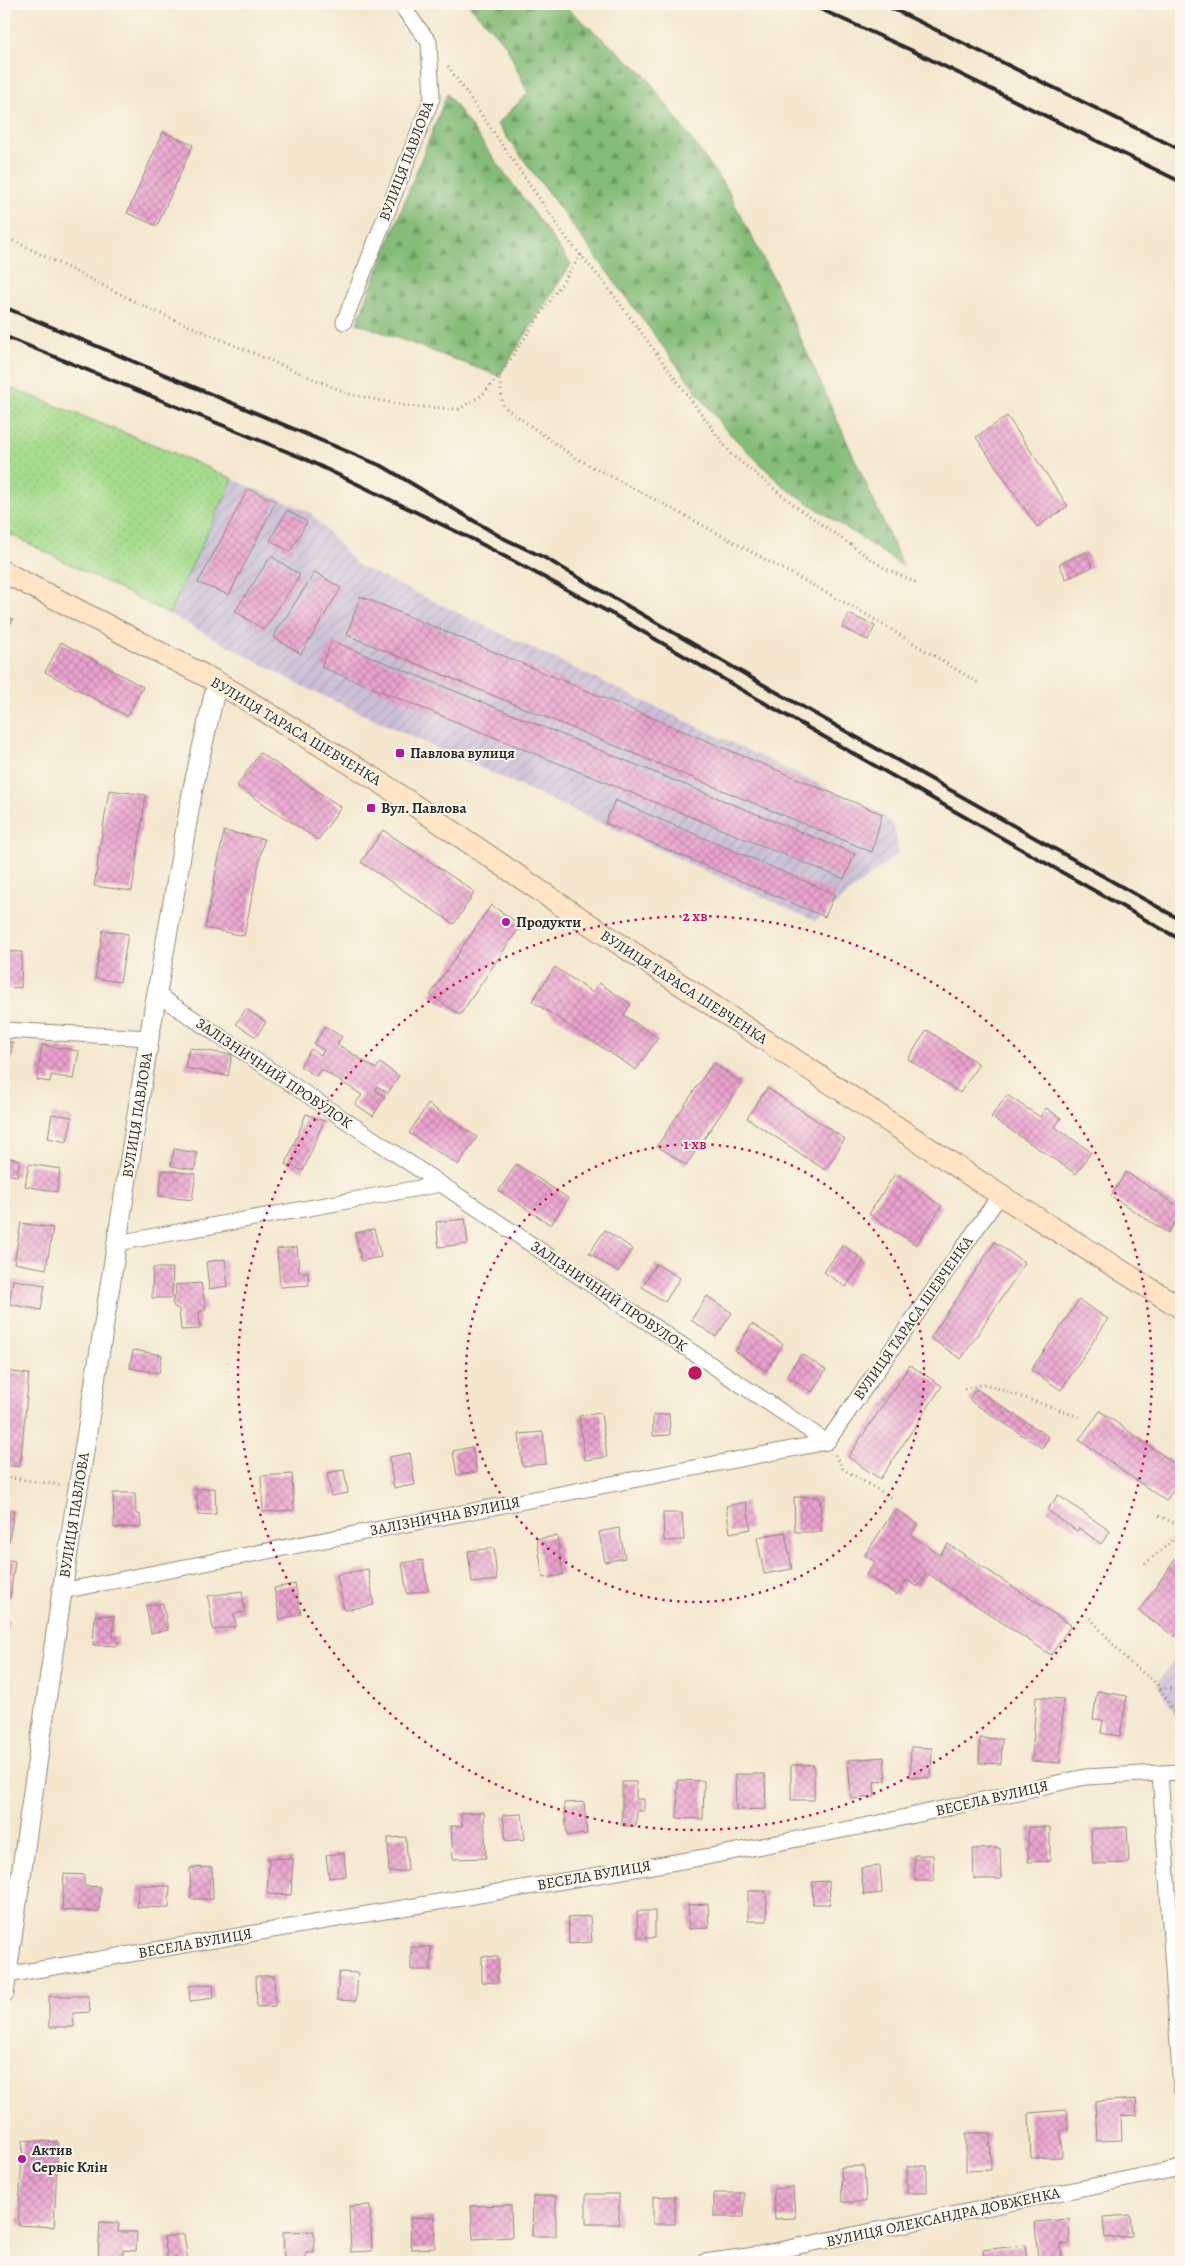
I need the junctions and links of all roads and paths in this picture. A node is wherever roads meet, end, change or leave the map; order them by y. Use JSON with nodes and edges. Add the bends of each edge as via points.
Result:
{"nodes":[{"id":1,"x":400,"y":4,"type":"edge"},
{"id":2,"x":429,"y":42,"type":"junction"},
{"id":3,"x":4,"y":236,"type":"edge"},
{"id":4,"x":580,"y":255,"type":"junction"},
{"id":5,"x":344,"y":322,"type":"dead end"},
{"id":6,"x":499,"y":376,"type":"junction"},
{"id":7,"x":4,"y":572,"type":"edge"},
{"id":8,"x":918,"y":584,"type":"dead end"},
{"id":9,"x":217,"y":682,"type":"junction"},
{"id":10,"x":980,"y":684,"type":"dead end"},
{"id":11,"x":158,"y":995,"type":"junction"},
{"id":12,"x":4,"y":1030,"type":"edge"},
{"id":13,"x":149,"y":1038,"type":"junction"},
{"id":14,"x":441,"y":1184,"type":"junction"},
{"id":15,"x":1000,"y":1195,"type":"junction"},
{"id":16,"x":117,"y":1243,"type":"junction"},
{"id":17,"x":1181,"y":1308,"type":"edge"},
{"id":18,"x":964,"y":1389,"type":"dead end"},
{"id":19,"x":1082,"y":1418,"type":"dead end"},
{"id":20,"x":827,"y":1442,"type":"junction"},
{"id":21,"x":4,"y":1477,"type":"edge"},
{"id":22,"x":79,"y":1487,"type":"junction"},
{"id":23,"x":893,"y":1499,"type":"dead end"},
{"id":24,"x":1159,"y":1516,"type":"dead end"},
{"id":25,"x":1181,"y":1526,"type":"edge"},
{"id":26,"x":1181,"y":1533,"type":"edge"},
{"id":27,"x":1145,"y":1564,"type":"dead end"},
{"id":28,"x":62,"y":1591,"type":"junction"},
{"id":29,"x":1090,"y":1618,"type":"dead end"},
{"id":30,"x":1181,"y":1688,"type":"edge"},
{"id":31,"x":1160,"y":1689,"type":"junction"},
{"id":32,"x":1175,"y":1714,"type":"junction"},
{"id":33,"x":1181,"y":1719,"type":"edge"},
{"id":34,"x":1181,"y":1728,"type":"edge"},
{"id":35,"x":1160,"y":1772,"type":"junction"},
{"id":36,"x":1181,"y":1772,"type":"edge"},
{"id":37,"x":5,"y":1984,"type":"edge"},
{"id":38,"x":1181,"y":2089,"type":"edge"},
{"id":39,"x":1181,"y":2168,"type":"edge"},
{"id":40,"x":704,"y":2262,"type":"edge"}],
"edges":[{"from":1,"to":2,"type":"street"},
{"from":2,"to":4,"type":"path"},
{"from":2,"to":5,"type":"street","name":"ВУЛИЦЯ ПАВЛОВА","via":[[432,98]]},
{"from":3,"to":6,"type":"path","via":[[152,310],[348,394],[406,406],[459,409],[482,395]]},
{"from":4,"to":6,"type":"path"},
{"from":4,"to":8,"type":"path","via":[[606,285],[731,454],[805,514],[884,568]]},
{"from":6,"to":10,"type":"path","via":[[503,406],[574,457],[869,616]]},
{"from":7,"to":9,"type":"main road","name":"ВУЛИЦЯ ТАРАСА ШЕВЧЕНКА"},
{"from":9,"to":11,"type":"street","name":"ВУЛИЦЯ ПАВЛОВА","via":[[193,788]]},
{"from":9,"to":15,"type":"main road","name":"ВУЛИЦЯ ТАРАСА ШЕВЧЕНКА","via":[[380,782]]},
{"from":11,"to":13,"type":"street","name":"ВУЛИЦЯ ПАВЛОВА"},
{"from":11,"to":14,"type":"street","name":"ЗАЛІЗНИЧНИЙ ПРОВУЛОК"},
{"from":12,"to":13,"type":"street","name":"ВУЛИЦЯ ПАВЛОВА"},
{"from":13,"to":16,"type":"street","name":"ВУЛИЦЯ ПАВЛОВА"},
{"from":14,"to":16,"type":"street"},
{"from":14,"to":20,"type":"street","name":"ЗАЛІЗНИЧНИЙ ПРОВУЛОК"},
{"from":15,"to":17,"type":"main road","name":"ВУЛИЦЯ ТАРАСА ШЕВЧЕНКА"},
{"from":15,"to":20,"type":"street","name":"ВУЛИЦЯ ТАРАСА ШЕВЧЕНКА"},
{"from":16,"to":22,"type":"street","name":"ВУЛИЦЯ ПАВЛОВА"},
{"from":18,"to":19,"type":"path","via":[[984,1384]]},
{"from":20,"to":23,"type":"path","via":[[842,1469]]},
{"from":20,"to":28,"type":"street","name":"ЗАЛІЗНИЧНА ВУЛИЦЯ"},
{"from":21,"to":22,"type":"path"},
{"from":22,"to":28,"type":"street","name":"ВУЛИЦЯ ПАВЛОВА"},
{"from":24,"to":25,"type":"path"},
{"from":26,"to":27,"type":"path"},
{"from":28,"to":37,"type":"street","name":"ВУЛИЦЯ ПАВЛОВА"},
{"from":29,"to":31,"type":"path","via":[[1128,1661]]},
{"from":30,"to":31,"type":"path"},
{"from":31,"to":32,"type":"path"},
{"from":32,"to":33,"type":"path"},
{"from":32,"to":34,"type":"path"},
{"from":35,"to":36,"type":"street","name":"ВЕСЕЛА ВУЛИЦЯ"},
{"from":35,"to":37,"type":"street","name":"ВЕСЕЛА ВУЛИЦЯ","via":[[1085,1777],[711,1856]]},
{"from":35,"to":38,"type":"street"},
{"from":39,"to":40,"type":"street","name":"ВУЛИЦЯ ОЛЕКСАНДРА ДОВЖЕНКА","via":[[756,2255]]}]}
